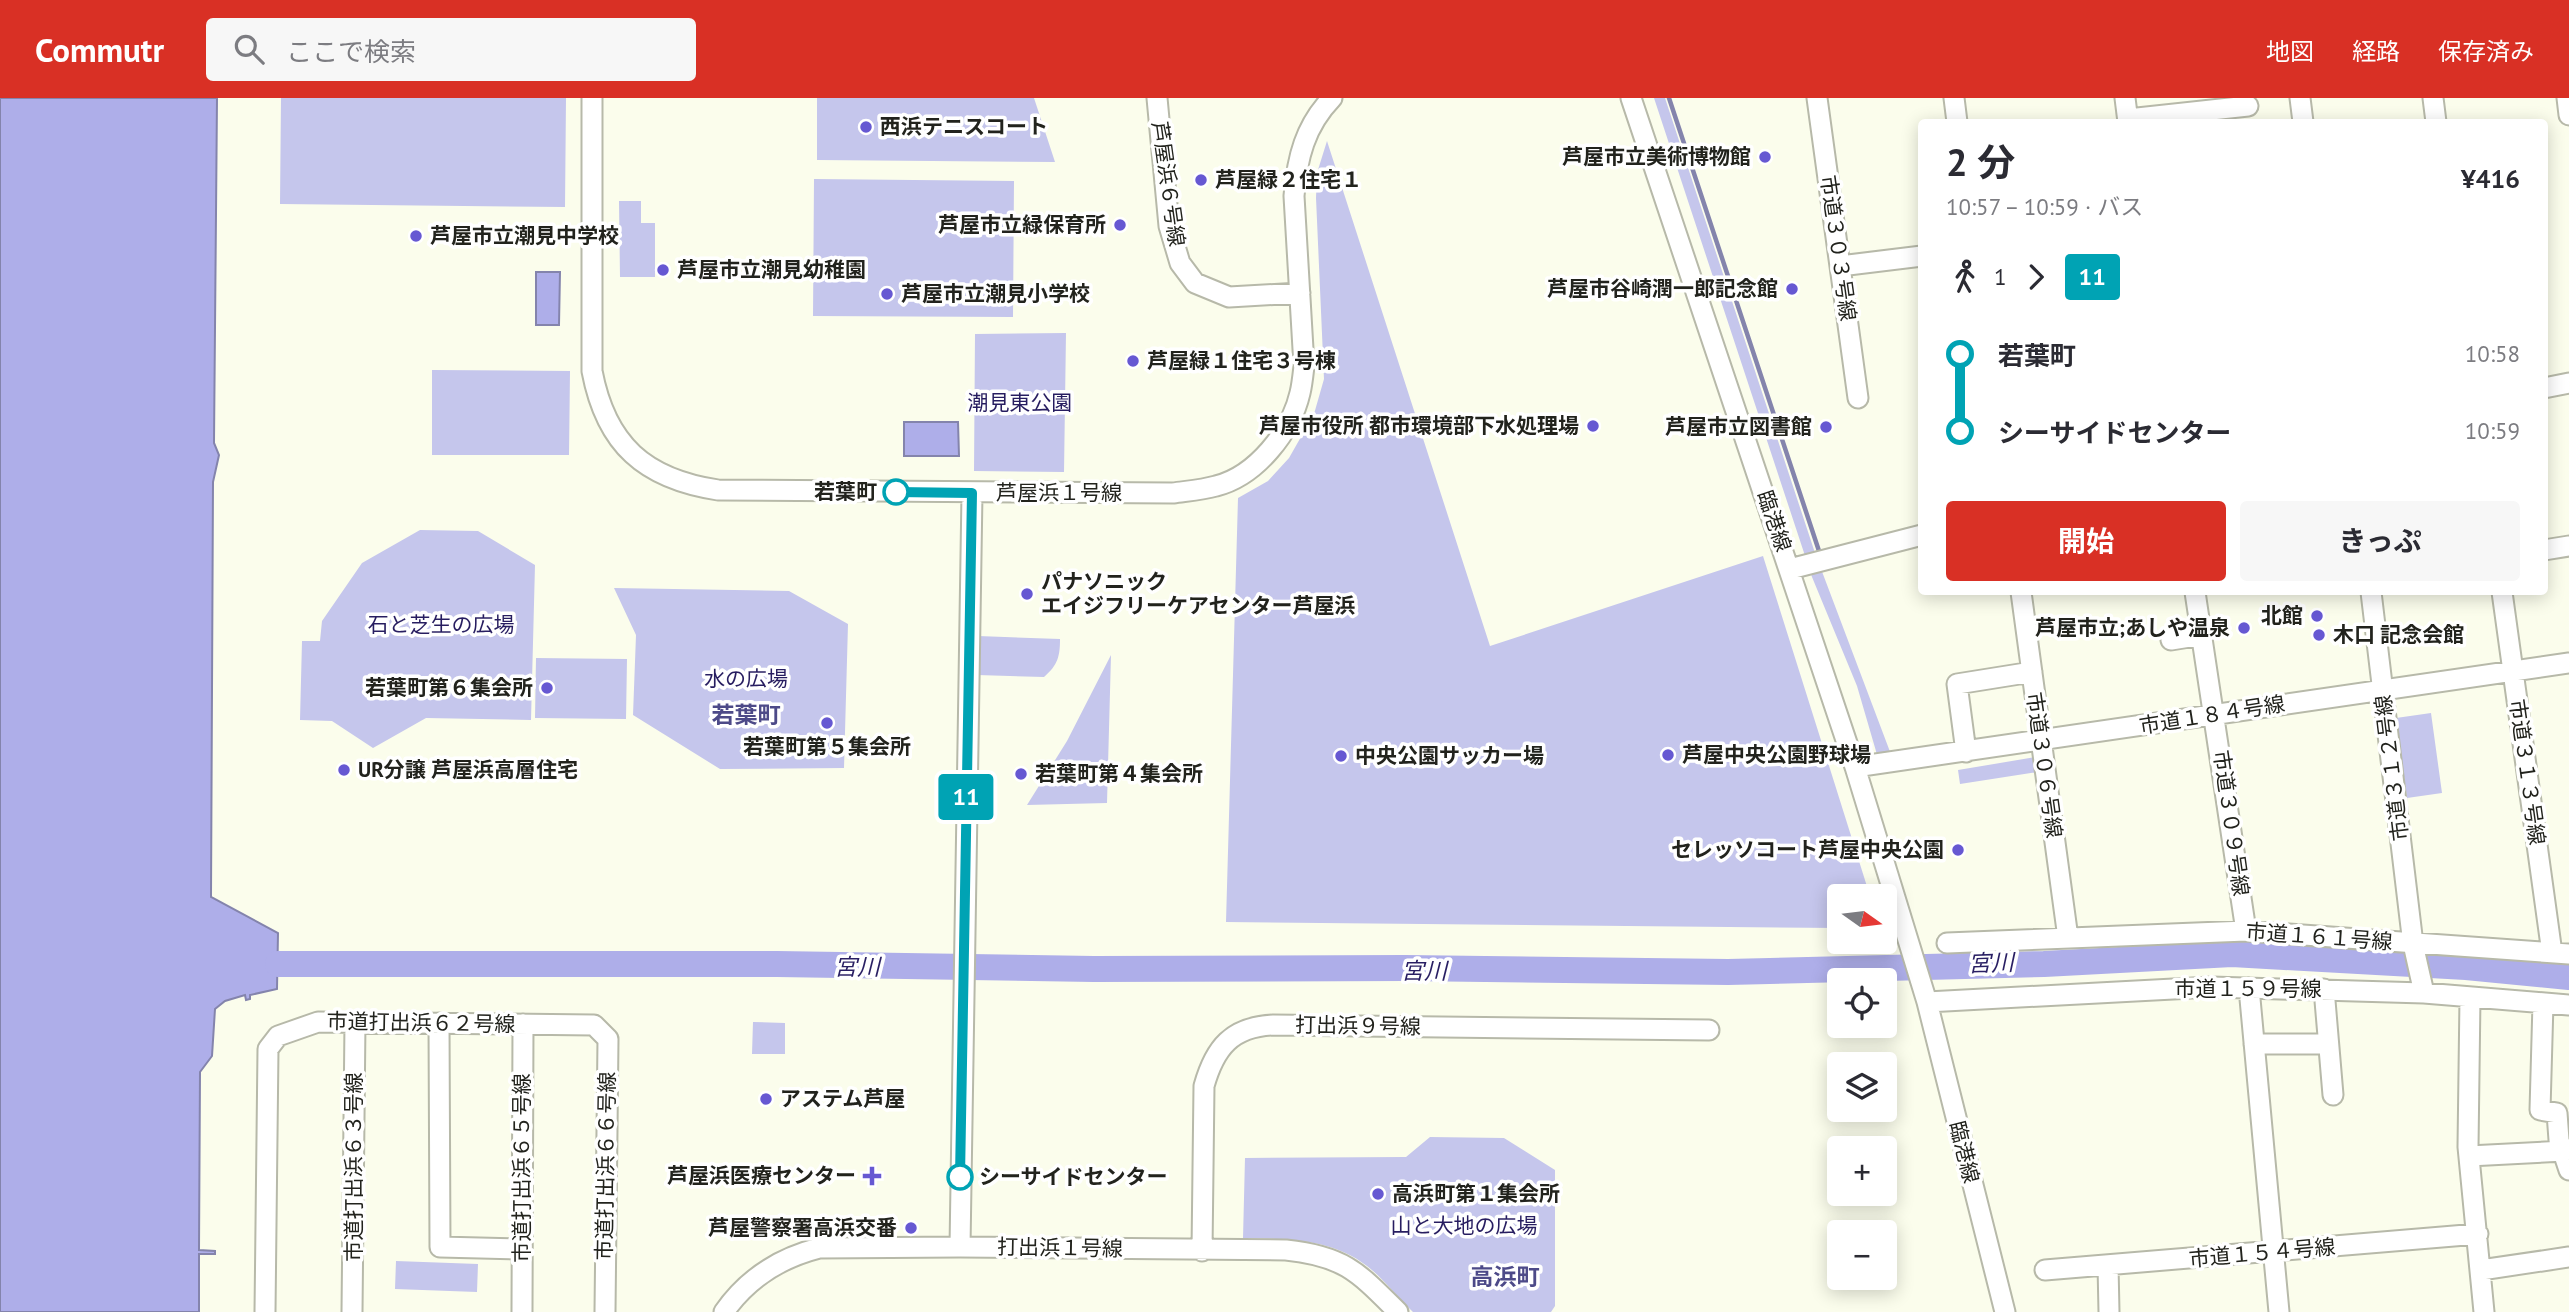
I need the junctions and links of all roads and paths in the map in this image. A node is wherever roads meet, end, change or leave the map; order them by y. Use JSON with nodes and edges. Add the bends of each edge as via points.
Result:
{"nodes":[{"id":1,"x":592,"y":98,"type":"edge"},
{"id":2,"x":1157,"y":98,"type":"edge"},
{"id":3,"x":1332,"y":98,"type":"edge"},
{"id":4,"x":1632,"y":98,"type":"edge"},
{"id":5,"x":1817,"y":98,"type":"edge"},
{"id":6,"x":1954,"y":98,"type":"edge"},
{"id":7,"x":2125,"y":98,"type":"edge"},
{"id":8,"x":2300,"y":98,"type":"edge"},
{"id":9,"x":2433,"y":98,"type":"edge"},
{"id":10,"x":2567,"y":98,"type":"edge"},
{"id":11,"x":2248,"y":106,"type":"dead end"},
{"id":12,"x":2569,"y":116,"type":"edge"},
{"id":13,"x":1957,"y":119,"type":"edge"},
{"id":14,"x":2128,"y":119,"type":"edge"},
{"id":15,"x":2144,"y":119,"type":"edge"},
{"id":16,"x":2303,"y":119,"type":"edge"},
{"id":17,"x":2436,"y":119,"type":"edge"},
{"id":18,"x":1918,"y":256,"type":"edge"},
{"id":19,"x":1840,"y":266,"type":"junction"},
{"id":20,"x":1300,"y":293,"type":"junction"},
{"id":21,"x":2569,"y":383,"type":"edge"},
{"id":22,"x":2548,"y":387,"type":"edge"},
{"id":23,"x":1858,"y":398,"type":"dead end"},
{"id":24,"x":972,"y":493,"type":"junction"},
{"id":25,"x":1918,"y":535,"type":"edge"},
{"id":26,"x":2569,"y":546,"type":"edge"},
{"id":27,"x":2548,"y":549,"type":"edge"},
{"id":28,"x":1790,"y":569,"type":"junction"},
{"id":29,"x":2021,"y":595,"type":"edge"},
{"id":30,"x":2196,"y":595,"type":"edge"},
{"id":31,"x":2371,"y":595,"type":"edge"},
{"id":32,"x":2502,"y":595,"type":"edge"},
{"id":33,"x":2203,"y":635,"type":"junction"},
{"id":34,"x":2171,"y":640,"type":"dead end"},
{"id":35,"x":2569,"y":663,"type":"edge"},
{"id":36,"x":2513,"y":671,"type":"junction"},
{"id":37,"x":2032,"y":672,"type":"junction"},
{"id":38,"x":2383,"y":689,"type":"junction"},
{"id":39,"x":2215,"y":715,"type":"junction"},
{"id":40,"x":2041,"y":741,"type":"junction"},
{"id":41,"x":1966,"y":752,"type":"junction"},
{"id":42,"x":1855,"y":767,"type":"junction"},
{"id":43,"x":2246,"y":931,"type":"junction"},
{"id":44,"x":2068,"y":938,"type":"junction"},
{"id":45,"x":1947,"y":943,"type":"dead end"},
{"id":46,"x":2413,"y":946,"type":"junction"},
{"id":47,"x":2561,"y":954,"type":"edge"},
{"id":48,"x":2423,"y":987,"type":"junction"},
{"id":49,"x":2249,"y":988,"type":"junction"},
{"id":50,"x":2324,"y":989,"type":"junction"},
{"id":51,"x":1925,"y":997,"type":"junction"},
{"id":52,"x":2470,"y":997,"type":"junction"},
{"id":53,"x":2543,"y":1003,"type":"junction"},
{"id":54,"x":2569,"y":1005,"type":"edge"},
{"id":55,"x":355,"y":1022,"type":"junction"},
{"id":56,"x":439,"y":1023,"type":"junction"},
{"id":57,"x":523,"y":1024,"type":"junction"},
{"id":58,"x":594,"y":1025,"type":"joint"},
{"id":59,"x":1709,"y":1030,"type":"dead end"},
{"id":60,"x":2254,"y":1044,"type":"junction"},
{"id":61,"x":2328,"y":1044,"type":"junction"},
{"id":62,"x":2333,"y":1095,"type":"dead end"},
{"id":63,"x":2564,"y":1151,"type":"junction"},
{"id":64,"x":2469,"y":1156,"type":"junction"},
{"id":65,"x":2569,"y":1170,"type":"edge"},
{"id":66,"x":2478,"y":1234,"type":"junction"},
{"id":67,"x":960,"y":1247,"type":"junction"},
{"id":68,"x":522,"y":1249,"type":"junction"},
{"id":69,"x":1202,"y":1251,"type":"junction"},
{"id":70,"x":2273,"y":1252,"type":"junction"},
{"id":71,"x":2569,"y":1257,"type":"edge"},
{"id":72,"x":2108,"y":1265,"type":"junction"},
{"id":73,"x":2045,"y":1270,"type":"dead end"},
{"id":74,"x":2481,"y":1270,"type":"junction"},
{"id":75,"x":265,"y":1312,"type":"edge"},
{"id":76,"x":352,"y":1312,"type":"edge"},
{"id":77,"x":360,"y":1312,"type":"edge"},
{"id":78,"x":522,"y":1312,"type":"edge"},
{"id":79,"x":605,"y":1312,"type":"edge"},
{"id":80,"x":724,"y":1312,"type":"edge"},
{"id":81,"x":1398,"y":1312,"type":"edge"},
{"id":82,"x":2005,"y":1312,"type":"edge"},
{"id":83,"x":2109,"y":1312,"type":"edge"},
{"id":84,"x":2279,"y":1312,"type":"edge"},
{"id":85,"x":2484,"y":1312,"type":"edge"}],
"edges":[{"from":1,"to":24,"type":"street","name":"芦屋浜１号線","via":[[592,371],[604,414],[635,456],[657,473],[718,490]]},
{"from":2,"to":20,"type":"street","name":"芦屋浜６号線","via":[[1170,226],[1180,263],[1195,283],[1229,298]]},
{"from":3,"to":20,"type":"street","name":"芦屋浜１号線","via":[[1302,144],[1296,172]]},
{"from":4,"to":28,"type":"street","name":"臨港線"},
{"from":5,"to":19,"type":"street","name":"市道３０３号線"},
{"from":6,"to":13,"type":"street"},
{"from":7,"to":14,"type":"street"},
{"from":8,"to":16,"type":"street"},
{"from":9,"to":17,"type":"street"},
{"from":10,"to":12,"type":"street"},
{"from":11,"to":15,"type":"street"},
{"from":18,"to":19,"type":"street"},
{"from":19,"to":23,"type":"street","name":"市道３０３号線"},
{"from":20,"to":24,"type":"street","name":"芦屋浜１号線","via":[[1304,366],[1300,394],[1266,456],[1242,473],[1219,486],[1173,493]]},
{"from":21,"to":22,"type":"street"},
{"from":24,"to":67,"type":"street"},
{"from":25,"to":28,"type":"street"},
{"from":26,"to":27,"type":"street"},
{"from":28,"to":42,"type":"street","name":"臨港線"},
{"from":29,"to":37,"type":"street","name":"市道３０６号線"},
{"from":30,"to":33,"type":"street","name":"市道３０９号線"},
{"from":31,"to":38,"type":"street","name":"市道３１２号線"},
{"from":32,"to":36,"type":"street","name":"市道３１３号線"},
{"from":33,"to":34,"type":"street"},
{"from":33,"to":39,"type":"street","name":"市道３０９号線"},
{"from":35,"to":36,"type":"street","name":"市道１８４号線"},
{"from":36,"to":38,"type":"street","name":"市道１８４号線"},
{"from":36,"to":47,"type":"street","name":"市道３１３号線"},
{"from":37,"to":40,"type":"street","name":"市道３０６号線"},
{"from":37,"to":41,"type":"street","via":[[1957,684]]},
{"from":38,"to":39,"type":"street","name":"市道１８４号線"},
{"from":38,"to":46,"type":"street","name":"市道３１２号線"},
{"from":39,"to":40,"type":"street","name":"市道１８４号線"},
{"from":39,"to":43,"type":"street","name":"市道３０９号線"},
{"from":40,"to":41,"type":"street","name":"市道１８４号線"},
{"from":40,"to":44,"type":"street","name":"市道３０６号線"},
{"from":41,"to":42,"type":"street","name":"市道１８４号線"},
{"from":42,"to":51,"type":"street","name":"臨港線"},
{"from":43,"to":44,"type":"street","name":"市道１６１号線"},
{"from":43,"to":46,"type":"street","name":"市道１６１号線"},
{"from":44,"to":45,"type":"street","name":"市道１６１号線"},
{"from":46,"to":47,"type":"street","name":"市道１６１号線"},
{"from":46,"to":48,"type":"street","name":"市道３１２号線"},
{"from":48,"to":50,"type":"street","name":"市道１５９号線"},
{"from":48,"to":52,"type":"street","name":"市道１５９号線"},
{"from":49,"to":50,"type":"street","name":"市道１５９号線"},
{"from":49,"to":51,"type":"street","name":"市道１５９号線"},
{"from":49,"to":60,"type":"street"},
{"from":50,"to":61,"type":"street"},
{"from":51,"to":82,"type":"street","name":"臨港線"},
{"from":52,"to":53,"type":"street","name":"市道１５９号線"},
{"from":52,"to":64,"type":"street"},
{"from":53,"to":54,"type":"street","name":"市道１５９号線"},
{"from":53,"to":63,"type":"street","via":[[2540,1110],[2557,1113]]},
{"from":55,"to":56,"type":"street","name":"市道打出浜６２号線"},
{"from":55,"to":75,"type":"street","name":"市道打出浜６２号線","via":[[318,1022],[278,1036],[268,1048]]},
{"from":55,"to":76,"type":"street","name":"市道打出浜６３号線"},
{"from":56,"to":57,"type":"street","name":"市道打出浜６２号線"},
{"from":56,"to":68,"type":"street","via":[[440,1247]]},
{"from":57,"to":58,"type":"street","name":"市道打出浜６２号線"},
{"from":57,"to":68,"type":"street","name":"市道打出浜６５号線"},
{"from":58,"to":79,"type":"street","name":"市道打出浜６６号線","via":[[608,1039]]},
{"from":59,"to":69,"type":"street","name":"打出浜９号線","via":[[1273,1025],[1241,1031],[1212,1061],[1204,1086]]},
{"from":60,"to":61,"type":"street"},
{"from":60,"to":70,"type":"street"},
{"from":61,"to":62,"type":"street"},
{"from":63,"to":64,"type":"street"},
{"from":63,"to":65,"type":"street"},
{"from":64,"to":66,"type":"street"},
{"from":66,"to":70,"type":"street","name":"市道１５４号線"},
{"from":66,"to":74,"type":"street"},
{"from":67,"to":69,"type":"street","name":"打出浜１号線"},
{"from":67,"to":80,"type":"street","name":"打出浜１号線","via":[[818,1248],[797,1253],[755,1279]]},
{"from":68,"to":78,"type":"street","name":"市道打出浜６５号線"},
{"from":69,"to":81,"type":"street","name":"打出浜１号線","via":[[1286,1250],[1331,1258],[1366,1279]]},
{"from":70,"to":72,"type":"street","name":"市道１５４号線"},
{"from":70,"to":84,"type":"street"},
{"from":71,"to":74,"type":"street"},
{"from":72,"to":73,"type":"street","name":"市道１５４号線"},
{"from":72,"to":83,"type":"street"},
{"from":74,"to":85,"type":"street"},
{"from":76,"to":77,"type":"street"}]}
